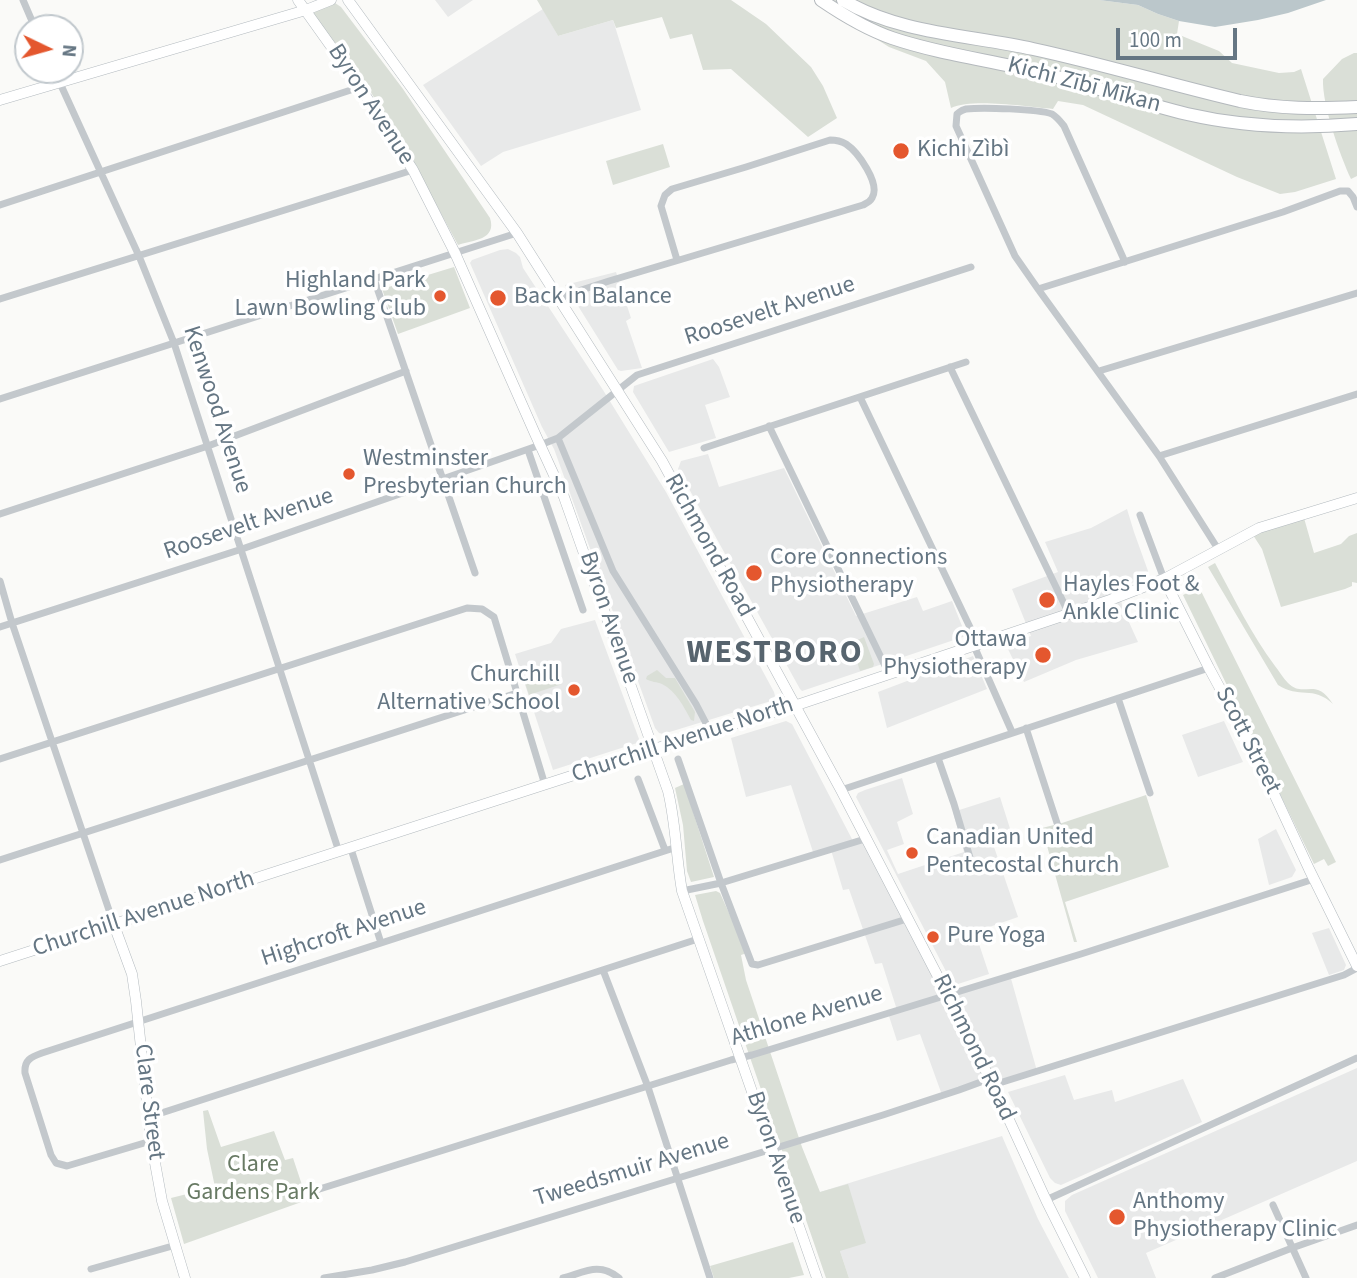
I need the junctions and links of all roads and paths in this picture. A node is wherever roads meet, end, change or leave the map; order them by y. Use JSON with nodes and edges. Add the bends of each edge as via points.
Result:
{"nodes":[{"id":1,"x":298,"y":0,"type":"edge"},
{"id":2,"x":331,"y":0,"type":"edge"},
{"id":3,"x":348,"y":0,"type":"edge"},
{"id":4,"x":821,"y":0,"type":"edge"},
{"id":5,"x":844,"y":0,"type":"edge"},
{"id":6,"x":306,"y":10,"type":"junction"},
{"id":7,"x":84,"y":75,"type":"edge"},
{"id":8,"x":52,"y":84,"type":"edge"},
{"id":9,"x":60,"y":84,"type":"edge"},
{"id":10,"x":360,"y":87,"type":"junction"},
{"id":11,"x":0,"y":100,"type":"edge"},
{"id":12,"x":1357,"y":107,"type":"edge"},
{"id":13,"x":1357,"y":124,"type":"edge"},
{"id":14,"x":413,"y":170,"type":"junction"},
{"id":15,"x":100,"y":172,"type":"junction"},
{"id":16,"x":0,"y":205,"type":"edge"},
{"id":17,"x":1357,"y":207,"type":"edge"},
{"id":18,"x":517,"y":233,"type":"junction"},
{"id":19,"x":455,"y":253,"type":"junction"},
{"id":20,"x":139,"y":256,"type":"junction"},
{"id":21,"x":677,"y":260,"type":"junction"},
{"id":22,"x":1125,"y":262,"type":"junction"},
{"id":23,"x":971,"y":267,"type":"dead end"},
{"id":24,"x":374,"y":279,"type":"junction"},
{"id":25,"x":1038,"y":289,"type":"junction"},
{"id":26,"x":1357,"y":293,"type":"edge"},
{"id":27,"x":0,"y":299,"type":"edge"},
{"id":28,"x":559,"y":299,"type":"junction"},
{"id":29,"x":174,"y":343,"type":"junction"},
{"id":30,"x":966,"y":362,"type":"dead end"},
{"id":31,"x":950,"y":367,"type":"junction"},
{"id":32,"x":406,"y":371,"type":"junction"},
{"id":33,"x":1098,"y":371,"type":"junction"},
{"id":34,"x":618,"y":392,"type":"junction"},
{"id":35,"x":1357,"y":394,"type":"edge"},
{"id":36,"x":860,"y":397,"type":"junction"},
{"id":37,"x":0,"y":399,"type":"edge"},
{"id":38,"x":769,"y":426,"type":"junction"},
{"id":39,"x":558,"y":438,"type":"junction"},
{"id":40,"x":540,"y":445,"type":"junction"},
{"id":41,"x":208,"y":446,"type":"junction"},
{"id":42,"x":704,"y":448,"type":"dead end"},
{"id":43,"x":528,"y":450,"type":"junction"},
{"id":44,"x":1159,"y":456,"type":"junction"},
{"id":45,"x":443,"y":479,"type":"junction"},
{"id":46,"x":1357,"y":498,"type":"edge"},
{"id":47,"x":0,"y":514,"type":"edge"},
{"id":48,"x":1140,"y":515,"type":"dead end"},
{"id":49,"x":242,"y":549,"type":"junction"},
{"id":50,"x":1218,"y":549,"type":"junction"},
{"id":51,"x":475,"y":573,"type":"dead end"},
{"id":52,"x":1164,"y":579,"type":"junction"},
{"id":53,"x":0,"y":582,"type":"edge"},
{"id":54,"x":583,"y":610,"type":"dead end"},
{"id":55,"x":1069,"y":614,"type":"junction"},
{"id":56,"x":12,"y":623,"type":"junction"},
{"id":57,"x":0,"y":627,"type":"edge"},
{"id":58,"x":976,"y":645,"type":"junction"},
{"id":59,"x":1209,"y":668,"type":"junction"},
{"id":60,"x":279,"y":669,"type":"junction"},
{"id":61,"x":889,"y":674,"type":"junction"},
{"id":62,"x":517,"y":693,"type":"junction"},
{"id":63,"x":1118,"y":698,"type":"junction"},
{"id":64,"x":794,"y":706,"type":"junction"},
{"id":65,"x":1026,"y":728,"type":"junction"},
{"id":66,"x":710,"y":731,"type":"junction"},
{"id":67,"x":1012,"y":732,"type":"junction"},
{"id":68,"x":54,"y":742,"type":"junction"},
{"id":69,"x":654,"y":750,"type":"junction"},
{"id":70,"x":937,"y":758,"type":"junction"},
{"id":71,"x":678,"y":759,"type":"dead end"},
{"id":72,"x":0,"y":760,"type":"edge"},
{"id":73,"x":309,"y":760,"type":"junction"},
{"id":74,"x":638,"y":779,"type":"dead end"},
{"id":75,"x":545,"y":785,"type":"junction"},
{"id":76,"x":841,"y":790,"type":"junction"},
{"id":77,"x":1150,"y":793,"type":"dead end"},
{"id":78,"x":1058,"y":826,"type":"dead end"},
{"id":79,"x":83,"y":833,"type":"junction"},
{"id":80,"x":865,"y":839,"type":"junction"},
{"id":81,"x":677,"y":847,"type":"junction"},
{"id":82,"x":351,"y":849,"type":"junction"},
{"id":83,"x":665,"y":850,"type":"junction"},
{"id":84,"x":339,"y":852,"type":"junction"},
{"id":85,"x":0,"y":860,"type":"edge"},
{"id":86,"x":971,"y":861,"type":"dead end"},
{"id":87,"x":1314,"y":879,"type":"junction"},
{"id":88,"x":721,"y":883,"type":"junction"},
{"id":89,"x":682,"y":891,"type":"junction"},
{"id":90,"x":907,"y":919,"type":"junction"},
{"id":91,"x":114,"y":925,"type":"junction"},
{"id":92,"x":698,"y":939,"type":"junction"},
{"id":93,"x":381,"y":943,"type":"junction"},
{"id":94,"x":0,"y":961,"type":"edge"},
{"id":95,"x":1357,"y":967,"type":"edge"},
{"id":96,"x":603,"y":970,"type":"junction"},
{"id":97,"x":947,"y":994,"type":"junction"},
{"id":98,"x":138,"y":1021,"type":"junction"},
{"id":99,"x":741,"y":1058,"type":"junction"},
{"id":100,"x":1357,"y":1058,"type":"edge"},
{"id":101,"x":991,"y":1082,"type":"junction"},
{"id":102,"x":648,"y":1087,"type":"junction"},
{"id":103,"x":149,"y":1117,"type":"junction"},
{"id":104,"x":151,"y":1141,"type":"junction"},
{"id":105,"x":772,"y":1149,"type":"junction"},
{"id":106,"x":677,"y":1177,"type":"junction"},
{"id":107,"x":310,"y":1192,"type":"dead end"},
{"id":108,"x":1046,"y":1199,"type":"junction"},
{"id":109,"x":1273,"y":1205,"type":"dead end"},
{"id":110,"x":1357,"y":1225,"type":"edge"},
{"id":111,"x":176,"y":1245,"type":"junction"},
{"id":112,"x":1292,"y":1248,"type":"junction"},
{"id":113,"x":91,"y":1269,"type":"dead end"},
{"id":114,"x":185,"y":1278,"type":"edge"},
{"id":115,"x":324,"y":1278,"type":"edge"},
{"id":116,"x":563,"y":1278,"type":"edge"},
{"id":117,"x":619,"y":1278,"type":"edge"},
{"id":118,"x":710,"y":1278,"type":"edge"},
{"id":119,"x":817,"y":1278,"type":"edge"},
{"id":120,"x":1086,"y":1278,"type":"edge"},
{"id":121,"x":1215,"y":1278,"type":"edge"},
{"id":122,"x":1306,"y":1278,"type":"edge"}],
"edges":[{"from":1,"to":6,"type":"main road","name":"Byron Avenue"},
{"from":2,"to":6,"type":"main road"},
{"from":3,"to":18,"type":"main road","name":"Richmond Road"},
{"from":4,"to":13,"type":"highway","name":"Kichi Zībī Mīkan","via":[[865,26],[919,46],[1049,75],[1182,112],[1251,124]]},
{"from":5,"to":12,"type":"highway","name":"Kichi Zībī Mīkan","via":[[911,26],[1042,51],[1240,101],[1315,109]]},
{"from":6,"to":7,"type":"main road"},
{"from":6,"to":10,"type":"main road","name":"Byron Avenue"},
{"from":8,"to":11,"type":"main road"},
{"from":9,"to":15,"type":"street","name":"Kenwood Avenue"},
{"from":10,"to":14,"type":"main road","name":"Byron Avenue"},
{"from":10,"to":15,"type":"street"},
{"from":14,"to":19,"type":"main road","name":"Byron Avenue"},
{"from":14,"to":20,"type":"street"},
{"from":15,"to":16,"type":"street"},
{"from":15,"to":20,"type":"street","name":"Kenwood Avenue"},
{"from":17,"to":22,"type":"street","via":[[1348,191],[1340,191]]},
{"from":18,"to":19,"type":"street"},
{"from":18,"to":28,"type":"main road","name":"Richmond Road"},
{"from":19,"to":24,"type":"street"},
{"from":19,"to":40,"type":"main road","name":"Byron Avenue"},
{"from":20,"to":27,"type":"street"},
{"from":20,"to":29,"type":"street","name":"Kenwood Avenue"},
{"from":21,"to":21,"type":"street","via":[[853,209],[874,196],[871,176],[844,143],[830,140],[672,189],[660,206]]},
{"from":21,"to":28,"type":"street"},
{"from":22,"to":25,"type":"street"},
{"from":22,"to":25,"type":"street","via":[[1064,126],[1055,116],[1041,111],[966,109],[957,114],[956,126],[1010,246]]},
{"from":23,"to":34,"type":"street","name":"Roosevelt Avenue","via":[[637,375]]},
{"from":24,"to":29,"type":"street"},
{"from":24,"to":32,"type":"street"},
{"from":25,"to":33,"type":"street"},
{"from":26,"to":33,"type":"street"},
{"from":28,"to":34,"type":"main road","name":"Richmond Road"},
{"from":29,"to":37,"type":"street"},
{"from":29,"to":41,"type":"street","name":"Kenwood Avenue"},
{"from":30,"to":31,"type":"street"},
{"from":31,"to":36,"type":"street"},
{"from":31,"to":55,"type":"street"},
{"from":32,"to":41,"type":"street"},
{"from":32,"to":45,"type":"street"},
{"from":33,"to":44,"type":"street"},
{"from":34,"to":39,"type":"street","name":"Roosevelt Avenue"},
{"from":34,"to":64,"type":"main road","name":"Richmond Road","via":[[684,500]]},
{"from":35,"to":44,"type":"street"},
{"from":36,"to":38,"type":"street"},
{"from":36,"to":58,"type":"street"},
{"from":38,"to":42,"type":"street"},
{"from":38,"to":61,"type":"street"},
{"from":39,"to":40,"type":"street","name":"Roosevelt Avenue"},
{"from":39,"to":66,"type":"street","via":[[613,571]]},
{"from":40,"to":43,"type":"street","name":"Roosevelt Avenue"},
{"from":40,"to":69,"type":"main road","name":"Byron Avenue","via":[[572,515]]},
{"from":41,"to":47,"type":"street"},
{"from":41,"to":49,"type":"street","name":"Kenwood Avenue"},
{"from":43,"to":45,"type":"street","name":"Roosevelt Avenue"},
{"from":43,"to":54,"type":"street"},
{"from":44,"to":50,"type":"street"},
{"from":45,"to":49,"type":"street","name":"Roosevelt Avenue"},
{"from":45,"to":51,"type":"street"},
{"from":46,"to":50,"type":"main road","name":"Churchill Avenue North","via":[[1269,524]]},
{"from":48,"to":52,"type":"street","name":"Scott Street"},
{"from":49,"to":56,"type":"street","name":"Roosevelt Avenue"},
{"from":49,"to":60,"type":"street","name":"Kenwood Avenue"},
{"from":50,"to":52,"type":"main road","name":"Churchill Avenue North"},
{"from":52,"to":55,"type":"main road","name":"Churchill Avenue North"},
{"from":52,"to":59,"type":"main road","name":"Scott Street"},
{"from":53,"to":56,"type":"street"},
{"from":55,"to":58,"type":"main road","name":"Churchill Avenue North"},
{"from":56,"to":57,"type":"street","name":"Roosevelt Avenue"},
{"from":56,"to":68,"type":"street"},
{"from":58,"to":61,"type":"main road","name":"Churchill Avenue North"},
{"from":58,"to":67,"type":"street"},
{"from":59,"to":63,"type":"street"},
{"from":59,"to":87,"type":"main road","name":"Scott Street"},
{"from":60,"to":62,"type":"street","via":[[467,608],[482,609],[494,617]]},
{"from":60,"to":68,"type":"street"},
{"from":60,"to":73,"type":"street","name":"Kenwood Avenue"},
{"from":61,"to":64,"type":"main road","name":"Churchill Avenue North"},
{"from":62,"to":73,"type":"street"},
{"from":62,"to":75,"type":"street"},
{"from":63,"to":65,"type":"street"},
{"from":63,"to":77,"type":"street"},
{"from":64,"to":66,"type":"main road","name":"Churchill Avenue North"},
{"from":64,"to":76,"type":"main road","name":"Richmond Road"},
{"from":65,"to":67,"type":"street"},
{"from":65,"to":78,"type":"street"},
{"from":66,"to":69,"type":"main road","name":"Churchill Avenue North"},
{"from":67,"to":70,"type":"street"},
{"from":68,"to":72,"type":"street"},
{"from":68,"to":79,"type":"street"},
{"from":69,"to":75,"type":"main road","name":"Churchill Avenue North"},
{"from":69,"to":81,"type":"main road","name":"Byron Avenue","via":[[674,813]]},
{"from":70,"to":76,"type":"street"},
{"from":70,"to":86,"type":"street"},
{"from":71,"to":88,"type":"street"},
{"from":73,"to":79,"type":"street"},
{"from":73,"to":84,"type":"street","name":"Kenwood Avenue"},
{"from":74,"to":83,"type":"street"},
{"from":75,"to":82,"type":"main road","name":"Churchill Avenue North"},
{"from":76,"to":80,"type":"main road","name":"Richmond Road"},
{"from":79,"to":85,"type":"street"},
{"from":79,"to":91,"type":"street"},
{"from":80,"to":88,"type":"street"},
{"from":80,"to":90,"type":"main road","name":"Richmond Road"},
{"from":81,"to":83,"type":"street","name":"Highcroft Avenue"},
{"from":81,"to":89,"type":"main road","name":"Byron Avenue"},
{"from":82,"to":84,"type":"main road","name":"Churchill Avenue North"},
{"from":82,"to":93,"type":"street"},
{"from":83,"to":93,"type":"street","name":"Highcroft Avenue"},
{"from":84,"to":91,"type":"main road","name":"Churchill Avenue North"},
{"from":87,"to":95,"type":"main road","name":"Scott Street"},
{"from":87,"to":97,"type":"street","name":"Athlone Avenue"},
{"from":88,"to":89,"type":"street"},
{"from":88,"to":90,"type":"street","via":[[752,964]]},
{"from":89,"to":92,"type":"main road","name":"Byron Avenue"},
{"from":90,"to":97,"type":"main road","name":"Richmond Road"},
{"from":91,"to":94,"type":"main road","name":"Churchill Avenue North"},
{"from":91,"to":98,"type":"main road","name":"Clare Street","via":[[132,974]]},
{"from":92,"to":96,"type":"street"},
{"from":92,"to":99,"type":"main road","name":"Byron Avenue"},
{"from":93,"to":98,"type":"street","name":"Highcroft Avenue"},
{"from":95,"to":101,"type":"street","name":"Tweedsmuir Avenue","via":[[1344,975]]},
{"from":96,"to":102,"type":"street"},
{"from":96,"to":103,"type":"street"},
{"from":97,"to":99,"type":"street","name":"Athlone Avenue"},
{"from":97,"to":101,"type":"main road","name":"Richmond Road"},
{"from":98,"to":103,"type":"main road","name":"Clare Street"},
{"from":98,"to":104,"type":"street","name":"Highcroft Avenue","via":[[31,1057],[24,1073],[56,1163],[66,1166]]},
{"from":99,"to":102,"type":"street","name":"Athlone Avenue"},
{"from":99,"to":105,"type":"main road","name":"Byron Avenue"},
{"from":100,"to":108,"type":"street"},
{"from":101,"to":105,"type":"street","name":"Tweedsmuir Avenue"},
{"from":101,"to":108,"type":"main road","name":"Richmond Road"},
{"from":102,"to":106,"type":"street"},
{"from":102,"to":107,"type":"street","name":"Athlone Avenue"},
{"from":103,"to":104,"type":"main road","name":"Clare Street"},
{"from":104,"to":111,"type":"main road","name":"Clare Street"},
{"from":105,"to":106,"type":"street","name":"Tweedsmuir Avenue"},
{"from":105,"to":119,"type":"main road","name":"Byron Avenue"},
{"from":106,"to":115,"type":"street","name":"Tweedsmuir Avenue","via":[[405,1262]]},
{"from":106,"to":118,"type":"street"},
{"from":108,"to":120,"type":"main road","name":"Richmond Road"},
{"from":109,"to":112,"type":"street"},
{"from":110,"to":112,"type":"street"},
{"from":111,"to":113,"type":"street"},
{"from":111,"to":114,"type":"main road","name":"Clare Street"},
{"from":112,"to":121,"type":"street"},
{"from":112,"to":122,"type":"street"},
{"from":116,"to":117,"type":"street","via":[[597,1268]]}]}
